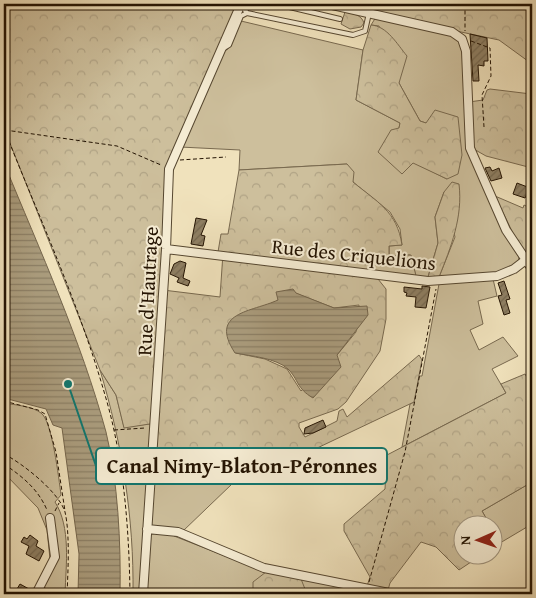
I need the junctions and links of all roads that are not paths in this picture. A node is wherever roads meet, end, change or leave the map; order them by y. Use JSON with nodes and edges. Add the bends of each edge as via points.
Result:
{"nodes":[{"id":1,"x":241,"y":4,"type":"edge"},
{"id":2,"x":277,"y":4,"type":"edge"},
{"id":3,"x":328,"y":4,"type":"edge"},
{"id":4,"x":247,"y":13,"type":"junction"},
{"id":5,"x":369,"y":13,"type":"junction"},
{"id":6,"x":340,"y":19,"type":"dead end"},
{"id":7,"x":220,"y":50,"type":"junction"},
{"id":8,"x":166,"y":249,"type":"junction"},
{"id":9,"x":532,"y":255,"type":"edge"},
{"id":10,"x":525,"y":262,"type":"junction"},
{"id":11,"x":532,"y":269,"type":"edge"},
{"id":12,"x":50,"y":518,"type":"road end"},
{"id":13,"x":147,"y":529,"type":"junction"},
{"id":14,"x":366,"y":592,"type":"edge"},
{"id":15,"x":36,"y":594,"type":"edge"},
{"id":16,"x":143,"y":594,"type":"edge"},
{"id":17,"x":394,"y":594,"type":"edge"}],
"edges":[{"from":1,"to":4,"type":"lane"},
{"from":1,"to":7,"type":"street","name":"Rue d'Hautrage"},
{"from":2,"to":6,"type":"lane"},
{"from":3,"to":5,"type":"street"},
{"from":4,"to":5,"type":"lane","via":[[357,35],[365,32]]},
{"from":4,"to":7,"type":"lane","via":[[241,16],[229,45]]},
{"from":5,"to":10,"type":"street","via":[[452,32],[462,39],[466,51],[470,148],[506,230]]},
{"from":7,"to":8,"type":"street","name":"Rue d'Hautrage","via":[[169,169]]},
{"from":8,"to":10,"type":"street","name":"Rue des Criquelions","via":[[438,281],[496,276]]},
{"from":8,"to":13,"type":"street","name":"Rue d'Hautrage"},
{"from":9,"to":10,"type":"street","name":"Rue des Criquelions"},
{"from":10,"to":11,"type":"street"},
{"from":12,"to":15,"type":"street","via":[[55,557]]},
{"from":13,"to":14,"type":"street","via":[[178,532],[264,568]]},
{"from":13,"to":16,"type":"street","name":"Rue d'Hautrage"},
{"from":14,"to":17,"type":"street"}]}
